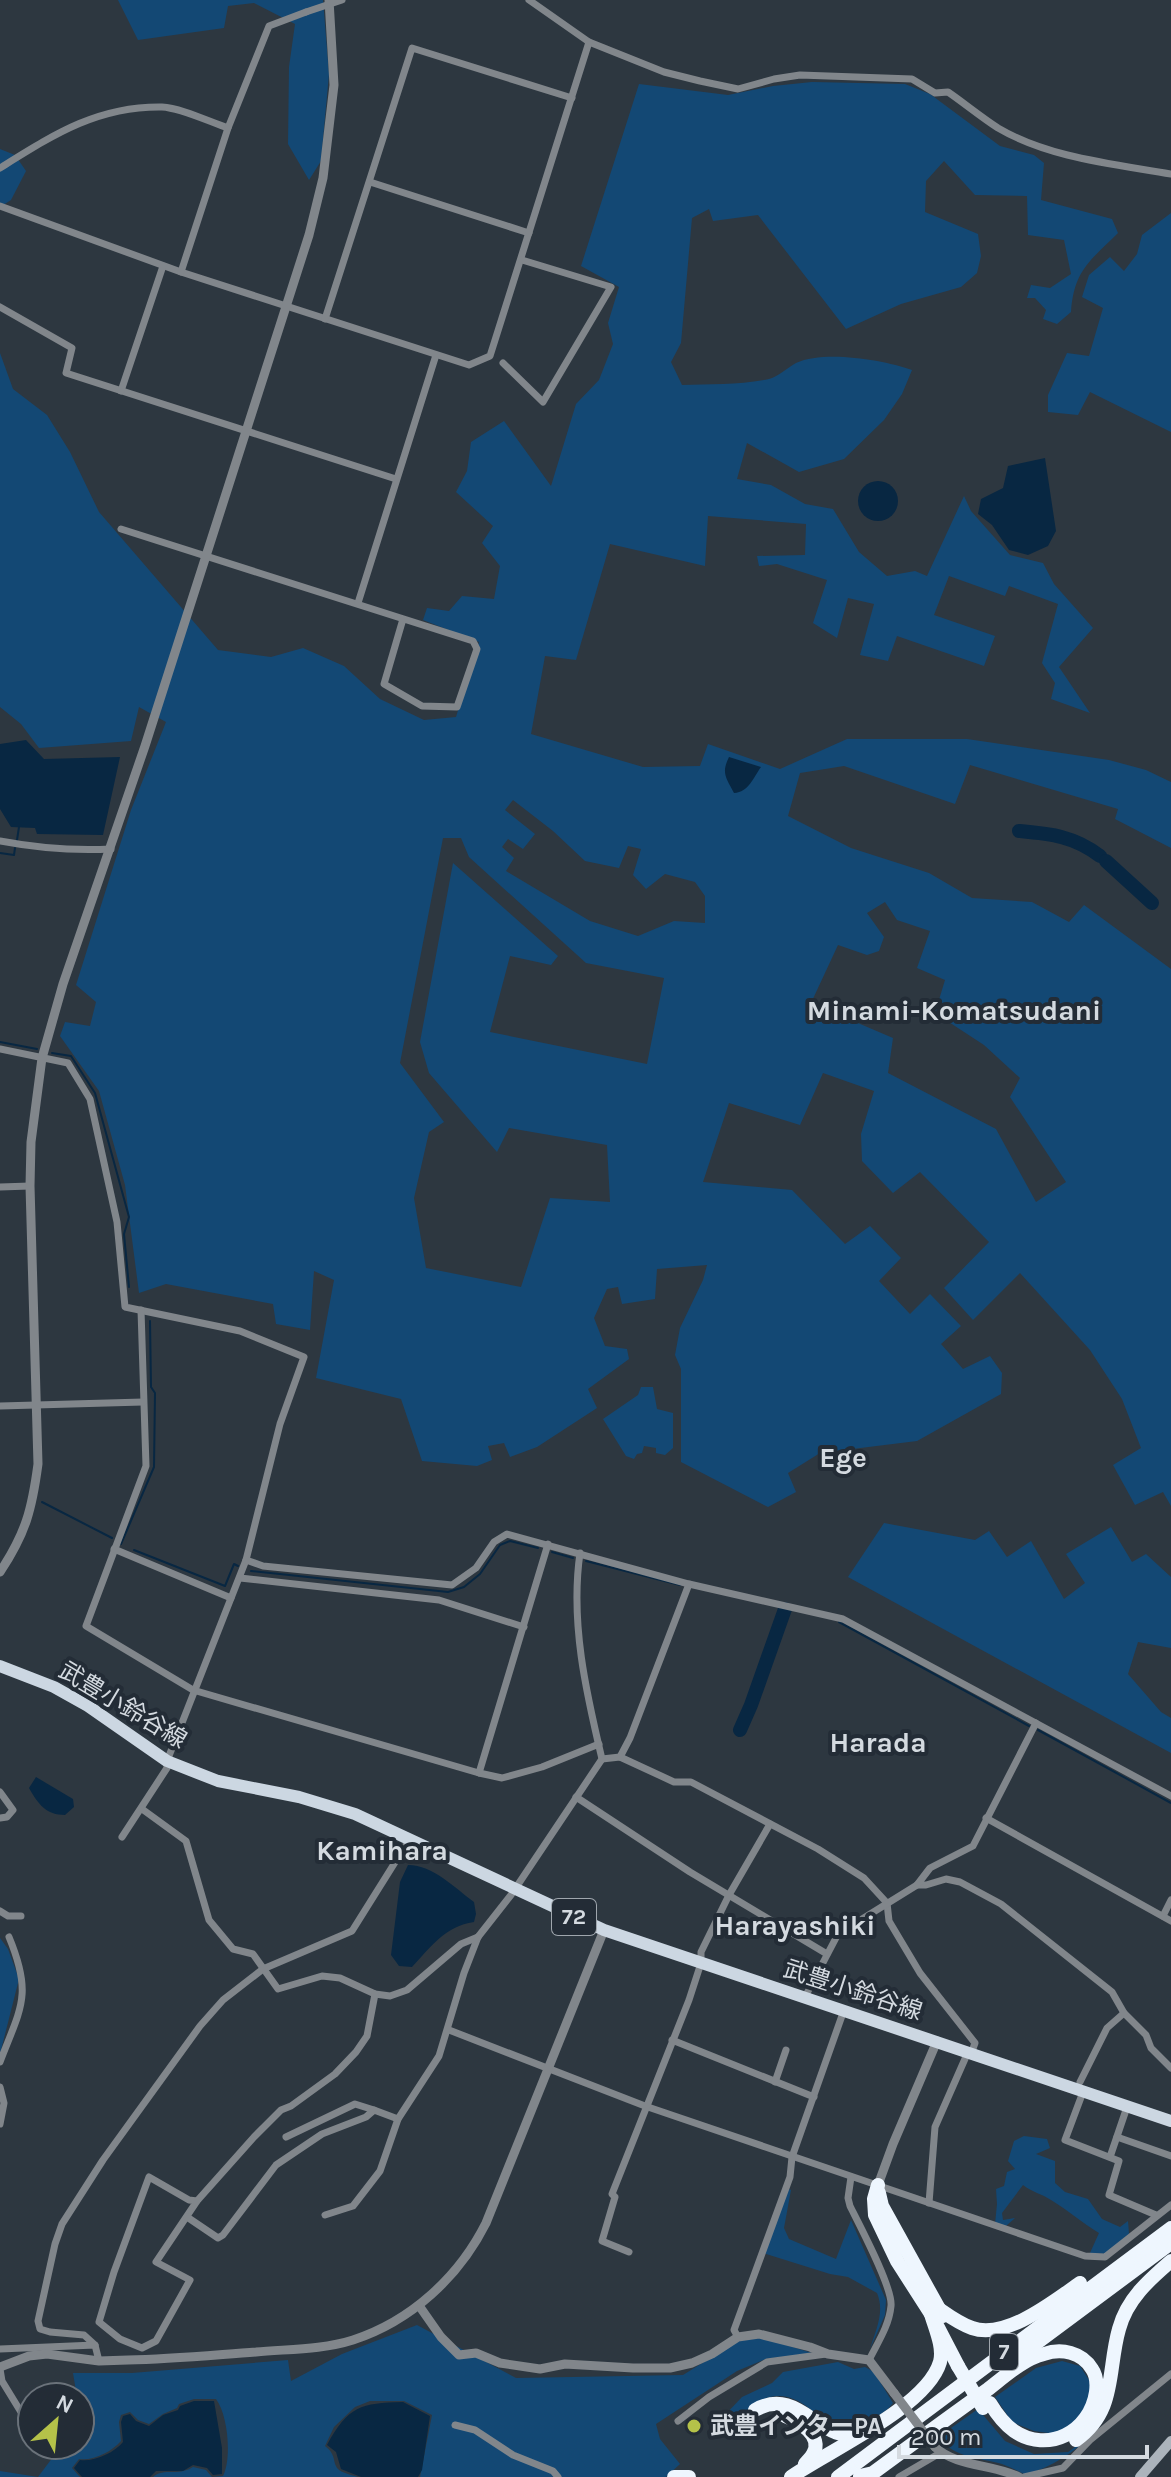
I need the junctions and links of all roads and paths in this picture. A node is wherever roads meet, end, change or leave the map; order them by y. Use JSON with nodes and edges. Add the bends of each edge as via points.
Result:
{"nodes":[{"id":1,"x":329,"y":0,"type":"edge"},
{"id":2,"x":342,"y":0,"type":"edge"},
{"id":3,"x":529,"y":0,"type":"edge"},
{"id":4,"x":589,"y":42,"type":"junction"},
{"id":5,"x":572,"y":98,"type":"junction"},
{"id":6,"x":228,"y":128,"type":"junction"},
{"id":7,"x":0,"y":168,"type":"edge"},
{"id":8,"x":1171,"y":174,"type":"edge"},
{"id":9,"x":370,"y":182,"type":"junction"},
{"id":10,"x":0,"y":206,"type":"edge"},
{"id":11,"x":529,"y":233,"type":"junction"},
{"id":12,"x":522,"y":260,"type":"junction"},
{"id":13,"x":163,"y":266,"type":"junction"},
{"id":14,"x":181,"y":272,"type":"junction"},
{"id":15,"x":286,"y":305,"type":"junction"},
{"id":16,"x":0,"y":307,"type":"edge"},
{"id":17,"x":325,"y":319,"type":"junction"},
{"id":18,"x":436,"y":355,"type":"junction"},
{"id":19,"x":503,"y":363,"type":"dead end"},
{"id":20,"x":121,"y":391,"type":"junction"},
{"id":21,"x":246,"y":429,"type":"junction"},
{"id":22,"x":396,"y":479,"type":"junction"},
{"id":23,"x":121,"y":529,"type":"dead end"},
{"id":24,"x":206,"y":554,"type":"junction"},
{"id":25,"x":358,"y":603,"type":"junction"},
{"id":26,"x":403,"y":619,"type":"junction"},
{"id":27,"x":0,"y":841,"type":"edge"},
{"id":28,"x":111,"y":849,"type":"junction"},
{"id":29,"x":0,"y":1049,"type":"edge"},
{"id":30,"x":42,"y":1058,"type":"junction"},
{"id":31,"x":30,"y":1186,"type":"junction"},
{"id":32,"x":0,"y":1187,"type":"edge"},
{"id":33,"x":141,"y":1310,"type":"junction"},
{"id":34,"x":143,"y":1402,"type":"junction"},
{"id":35,"x":35,"y":1405,"type":"junction"},
{"id":36,"x":0,"y":1406,"type":"edge"},
{"id":37,"x":548,"y":1544,"type":"junction"},
{"id":38,"x":114,"y":1549,"type":"junction"},
{"id":39,"x":580,"y":1553,"type":"junction"},
{"id":40,"x":246,"y":1560,"type":"junction"},
{"id":41,"x":0,"y":1572,"type":"edge"},
{"id":42,"x":240,"y":1578,"type":"junction"},
{"id":43,"x":689,"y":1584,"type":"junction"},
{"id":44,"x":231,"y":1598,"type":"junction"},
{"id":45,"x":524,"y":1627,"type":"junction"},
{"id":46,"x":0,"y":1666,"type":"edge"},
{"id":47,"x":193,"y":1690,"type":"junction"},
{"id":48,"x":1036,"y":1723,"type":"junction"},
{"id":49,"x":599,"y":1744,"type":"junction"},
{"id":50,"x":620,"y":1757,"type":"junction"},
{"id":51,"x":602,"y":1759,"type":"junction"},
{"id":52,"x":167,"y":1761,"type":"junction"},
{"id":53,"x":479,"y":1773,"type":"junction"},
{"id":54,"x":0,"y":1792,"type":"edge"},
{"id":55,"x":1171,"y":1796,"type":"edge"},
{"id":56,"x":576,"y":1797,"type":"junction"},
{"id":57,"x":142,"y":1809,"type":"junction"},
{"id":58,"x":0,"y":1818,"type":"edge"},
{"id":59,"x":986,"y":1818,"type":"junction"},
{"id":60,"x":770,"y":1824,"type":"junction"},
{"id":61,"x":122,"y":1837,"type":"dead end"},
{"id":62,"x":409,"y":1840,"type":"junction"},
{"id":63,"x":917,"y":1885,"type":"junction"},
{"id":64,"x":514,"y":1889,"type":"junction"},
{"id":65,"x":729,"y":1895,"type":"junction"},
{"id":66,"x":1171,"y":1900,"type":"edge"},
{"id":67,"x":887,"y":1903,"type":"junction"},
{"id":68,"x":0,"y":1911,"type":"edge"},
{"id":69,"x":21,"y":1916,"type":"dead end"},
{"id":70,"x":1163,"y":1916,"type":"junction"},
{"id":71,"x":1171,"y":1921,"type":"edge"},
{"id":72,"x":604,"y":1930,"type":"junction"},
{"id":73,"x":9,"y":1937,"type":"dead end"},
{"id":74,"x":478,"y":1937,"type":"junction"},
{"id":75,"x":827,"y":1954,"type":"junction"},
{"id":76,"x":701,"y":1963,"type":"junction"},
{"id":77,"x":263,"y":1969,"type":"junction"},
{"id":78,"x":375,"y":1994,"type":"junction"},
{"id":79,"x":805,"y":1997,"type":"junction"},
{"id":80,"x":844,"y":2010,"type":"junction"},
{"id":81,"x":1124,"y":2013,"type":"junction"},
{"id":82,"x":449,"y":2030,"type":"junction"},
{"id":83,"x":672,"y":2040,"type":"junction"},
{"id":84,"x":937,"y":2041,"type":"junction"},
{"id":85,"x":786,"y":2050,"type":"dead end"},
{"id":86,"x":970,"y":2053,"type":"junction"},
{"id":87,"x":0,"y":2062,"type":"edge"},
{"id":88,"x":548,"y":2068,"type":"junction"},
{"id":89,"x":1171,"y":2068,"type":"edge"},
{"id":90,"x":775,"y":2082,"type":"junction"},
{"id":91,"x":0,"y":2087,"type":"edge"},
{"id":92,"x":1082,"y":2087,"type":"junction"},
{"id":93,"x":814,"y":2097,"type":"junction"},
{"id":94,"x":645,"y":2106,"type":"junction"},
{"id":95,"x":1127,"y":2107,"type":"junction"},
{"id":96,"x":374,"y":2110,"type":"junction"},
{"id":97,"x":398,"y":2119,"type":"junction"},
{"id":98,"x":1171,"y":2121,"type":"edge"},
{"id":99,"x":0,"y":2124,"type":"edge"},
{"id":100,"x":286,"y":2137,"type":"dead end"},
{"id":101,"x":1117,"y":2137,"type":"junction"},
{"id":102,"x":1171,"y":2156,"type":"edge"},
{"id":103,"x":792,"y":2157,"type":"junction"},
{"id":104,"x":1110,"y":2157,"type":"junction"},
{"id":105,"x":851,"y":2177,"type":"junction"},
{"id":106,"x":878,"y":2185,"type":"junction"},
{"id":107,"x":197,"y":2201,"type":"junction"},
{"id":108,"x":929,"y":2203,"type":"junction"},
{"id":109,"x":1171,"y":2205,"type":"edge"},
{"id":110,"x":325,"y":2215,"type":"dead end"},
{"id":111,"x":1156,"y":2215,"type":"junction"},
{"id":112,"x":187,"y":2217,"type":"junction"},
{"id":113,"x":1171,"y":2221,"type":"edge"},
{"id":114,"x":1171,"y":2228,"type":"edge"},
{"id":115,"x":1171,"y":2243,"type":"edge"},
{"id":116,"x":629,"y":2252,"type":"dead end"},
{"id":117,"x":1171,"y":2261,"type":"edge"},
{"id":118,"x":420,"y":2307,"type":"junction"},
{"id":119,"x":935,"y":2311,"type":"junction"},
{"id":120,"x":738,"y":2337,"type":"junction"},
{"id":121,"x":95,"y":2345,"type":"junction"},
{"id":122,"x":0,"y":2349,"type":"edge"},
{"id":123,"x":828,"y":2354,"type":"junction"},
{"id":124,"x":869,"y":2360,"type":"junction"},
{"id":125,"x":99,"y":2361,"type":"junction"},
{"id":126,"x":0,"y":2368,"type":"edge"},
{"id":127,"x":1171,"y":2374,"type":"edge"},
{"id":128,"x":16,"y":2404,"type":"edge"},
{"id":129,"x":986,"y":2405,"type":"junction"},
{"id":130,"x":755,"y":2410,"type":"dead end"},
{"id":131,"x":785,"y":2416,"type":"dead end"},
{"id":132,"x":678,"y":2421,"type":"dead end"},
{"id":133,"x":455,"y":2425,"type":"dead end"},
{"id":134,"x":871,"y":2430,"type":"junction"},
{"id":135,"x":1171,"y":2441,"type":"edge"},
{"id":136,"x":937,"y":2450,"type":"junction"},
{"id":137,"x":795,"y":2474,"type":"edge"},
{"id":138,"x":850,"y":2476,"type":"edge"},
{"id":139,"x":558,"y":2477,"type":"edge"},
{"id":140,"x":674,"y":2477,"type":"edge"},
{"id":141,"x":689,"y":2477,"type":"edge"},
{"id":142,"x":828,"y":2477,"type":"edge"},
{"id":143,"x":899,"y":2477,"type":"edge"},
{"id":144,"x":1021,"y":2477,"type":"edge"},
{"id":145,"x":1140,"y":2477,"type":"edge"}],
"edges":[{"from":1,"to":15,"type":"street","via":[[334,85],[327,153]]},
{"from":2,"to":6,"type":"street","bridge":true,"via":[[269,26]]},
{"from":3,"to":4,"type":"street"},
{"from":4,"to":5,"type":"street"},
{"from":4,"to":8,"type":"street","via":[[664,72],[738,89],[800,75],[912,79],[935,93],[948,92],[1023,140],[1070,155]]},
{"from":5,"to":9,"type":"street","via":[[412,48]]},
{"from":5,"to":11,"type":"street"},
{"from":6,"to":7,"type":"street","via":[[165,107],[104,113],[57,133]]},
{"from":6,"to":14,"type":"street"},
{"from":9,"to":11,"type":"street"},
{"from":9,"to":17,"type":"street"},
{"from":10,"to":13,"type":"street"},
{"from":11,"to":12,"type":"street"},
{"from":12,"to":18,"type":"street","via":[[490,356],[469,365]]},
{"from":12,"to":19,"type":"street","via":[[611,287],[543,402]]},
{"from":13,"to":14,"type":"street"},
{"from":13,"to":20,"type":"street"},
{"from":14,"to":15,"type":"street"},
{"from":15,"to":17,"type":"street"},
{"from":15,"to":21,"type":"street"},
{"from":16,"to":20,"type":"street","via":[[72,348],[66,373]]},
{"from":17,"to":18,"type":"street"},
{"from":18,"to":22,"type":"street"},
{"from":20,"to":21,"type":"street"},
{"from":21,"to":22,"type":"street"},
{"from":21,"to":24,"type":"street"},
{"from":22,"to":25,"type":"street"},
{"from":23,"to":24,"type":"street"},
{"from":24,"to":25,"type":"street"},
{"from":24,"to":28,"type":"street"},
{"from":25,"to":26,"type":"street"},
{"from":26,"to":26,"type":"street","via":[[384,684],[422,706],[457,707],[477,649],[473,641]]},
{"from":27,"to":28,"type":"street","via":[[81,851]]},
{"from":28,"to":30,"type":"street"},
{"from":29,"to":30,"type":"street"},
{"from":30,"to":31,"type":"street"},
{"from":30,"to":33,"type":"street","via":[[68,1063],[90,1099],[117,1222],[125,1307]]},
{"from":31,"to":32,"type":"street"},
{"from":31,"to":35,"type":"street"},
{"from":33,"to":34,"type":"street"},
{"from":33,"to":40,"type":"street","via":[[240,1331],[304,1357],[280,1424]]},
{"from":34,"to":35,"type":"street"},
{"from":34,"to":38,"type":"street","via":[[146,1466]]},
{"from":35,"to":36,"type":"street"},
{"from":35,"to":41,"type":"street","via":[[38,1464],[33,1506]]},
{"from":37,"to":39,"type":"street"},
{"from":37,"to":40,"type":"street","via":[[507,1534],[452,1585]]},
{"from":37,"to":45,"type":"street"},
{"from":38,"to":44,"type":"street"},
{"from":38,"to":47,"type":"street","via":[[86,1626]]},
{"from":39,"to":43,"type":"street"},
{"from":39,"to":49,"type":"street","via":[[580,1656]]},
{"from":40,"to":42,"type":"street"},
{"from":42,"to":44,"type":"street"},
{"from":42,"to":45,"type":"street","via":[[439,1600]]},
{"from":43,"to":48,"type":"street","via":[[843,1619]]},
{"from":43,"to":50,"type":"street"},
{"from":44,"to":47,"type":"street"},
{"from":45,"to":53,"type":"street"},
{"from":46,"to":52,"type":"main road","name":"武豊小鈴谷線","number":"72","via":[[88,1706]]},
{"from":47,"to":52,"type":"street"},
{"from":47,"to":53,"type":"street"},
{"from":48,"to":55,"type":"street"},
{"from":48,"to":59,"type":"street"},
{"from":49,"to":51,"type":"street"},
{"from":49,"to":53,"type":"street","via":[[502,1778]]},
{"from":50,"to":51,"type":"street"},
{"from":50,"to":60,"type":"street","via":[[674,1782],[691,1782]]},
{"from":51,"to":56,"type":"street"},
{"from":52,"to":57,"type":"street"},
{"from":52,"to":62,"type":"main road","name":"武豊小鈴谷線","number":"72","via":[[218,1781],[355,1814]]},
{"from":54,"to":58,"type":"street","via":[[13,1810]]},
{"from":56,"to":64,"type":"street"},
{"from":56,"to":65,"type":"street"},
{"from":57,"to":61,"type":"street"},
{"from":57,"to":77,"type":"street","via":[[186,1841],[209,1920],[233,1949],[253,1954]]},
{"from":59,"to":63,"type":"street","via":[[973,1846],[930,1868]]},
{"from":59,"to":70,"type":"street"},
{"from":60,"to":65,"type":"street"},
{"from":60,"to":67,"type":"street","via":[[864,1878]]},
{"from":62,"to":64,"type":"main road","name":"武豊小鈴谷線","number":"72"},
{"from":62,"to":77,"type":"street","via":[[352,1931]]},
{"from":63,"to":67,"type":"street"},
{"from":63,"to":81,"type":"street","via":[[960,1882],[1001,1904],[1112,1992]]},
{"from":64,"to":72,"type":"main road","name":"武豊小鈴谷線","number":"72"},
{"from":64,"to":74,"type":"street"},
{"from":65,"to":75,"type":"street"},
{"from":65,"to":76,"type":"street","via":[[701,1952]]},
{"from":66,"to":70,"type":"street"},
{"from":67,"to":75,"type":"street","via":[[838,1934]]},
{"from":67,"to":86,"type":"street","via":[[889,1921],[920,1973],[975,2043]]},
{"from":68,"to":69,"type":"street"},
{"from":70,"to":71,"type":"street"},
{"from":72,"to":76,"type":"main road","name":"武豊小鈴谷線","number":"72"},
{"from":72,"to":88,"type":"street"},
{"from":73,"to":87,"type":"street","via":[[20,1964],[24,2000]]},
{"from":74,"to":78,"type":"street","via":[[461,1944],[407,1990]]},
{"from":74,"to":82,"type":"street"},
{"from":75,"to":79,"type":"street"},
{"from":76,"to":79,"type":"main road","name":"武豊小鈴谷線","number":"72"},
{"from":76,"to":83,"type":"street"},
{"from":77,"to":78,"type":"street","via":[[278,1989],[322,1976]]},
{"from":77,"to":121,"type":"street","via":[[200,2026],[62,2224],[40,2329],[84,2335]]},
{"from":78,"to":107,"type":"street","via":[[367,2036],[356,2052],[335,2074],[281,2110]]},
{"from":79,"to":80,"type":"main road","name":"武豊小鈴谷線","number":"72"},
{"from":80,"to":84,"type":"main road","name":"武豊小鈴谷線","number":"72"},
{"from":80,"to":93,"type":"street"},
{"from":81,"to":89,"type":"street"},
{"from":81,"to":92,"type":"street","via":[[1107,2028]]},
{"from":82,"to":88,"type":"street"},
{"from":82,"to":97,"type":"street","via":[[439,2056]]},
{"from":83,"to":90,"type":"street"},
{"from":83,"to":94,"type":"street"},
{"from":84,"to":86,"type":"main road","name":"武豊小鈴谷線","number":"72"},
{"from":84,"to":106,"type":"street"},
{"from":85,"to":90,"type":"street"},
{"from":86,"to":92,"type":"main road","name":"武豊小鈴谷線","number":"72"},
{"from":86,"to":108,"type":"street","via":[[935,2127]]},
{"from":88,"to":94,"type":"street"},
{"from":88,"to":118,"type":"street","via":[[476,2243]]},
{"from":90,"to":93,"type":"street"},
{"from":91,"to":99,"type":"street"},
{"from":92,"to":95,"type":"main road","name":"武豊小鈴谷線","number":"72"},
{"from":92,"to":104,"type":"street","via":[[1065,2140]]},
{"from":93,"to":103,"type":"street"},
{"from":94,"to":103,"type":"street"},
{"from":94,"to":116,"type":"street","via":[[612,2194],[602,2241]]},
{"from":95,"to":98,"type":"main road","name":"武豊小鈴谷線","number":"72"},
{"from":95,"to":101,"type":"street"},
{"from":96,"to":97,"type":"street"},
{"from":96,"to":100,"type":"street","via":[[355,2104]]},
{"from":96,"to":112,"type":"street","via":[[322,2134],[276,2165],[218,2238]]},
{"from":97,"to":110,"type":"street","via":[[383,2164],[353,2206]]},
{"from":101,"to":102,"type":"street"},
{"from":101,"to":104,"type":"street"},
{"from":103,"to":105,"type":"street"},
{"from":103,"to":120,"type":"street","via":[[790,2177],[734,2330]]},
{"from":104,"to":111,"type":"street","via":[[1119,2161],[1109,2195]]},
{"from":105,"to":106,"type":"street"},
{"from":105,"to":124,"type":"street","via":[[848,2198],[892,2302],[888,2323]]},
{"from":106,"to":108,"type":"street"},
{"from":106,"to":119,"type":"highway","via":[[882,2206]]},
{"from":107,"to":112,"type":"street"},
{"from":107,"to":112,"type":"street","via":[[149,2177],[99,2322],[120,2339],[142,2348],[156,2341],[190,2280],[156,2262]]},
{"from":108,"to":111,"type":"street","via":[[1085,2256],[1105,2257]]},
{"from":109,"to":111,"type":"street"},
{"from":113,"to":119,"type":"highway","via":[[1017,2323],[975,2330]]},
{"from":114,"to":138,"type":"highway","number":"7"},
{"from":115,"to":138,"type":"highway","number":"7"},
{"from":117,"to":129,"type":"highway","via":[[1132,2300],[1119,2327],[1109,2392],[1099,2419],[1077,2440],[1048,2449],[1031,2447],[994,2424]]},
{"from":118,"to":120,"type":"street","via":[[459,2355],[476,2353],[540,2369],[565,2364],[670,2368],[712,2354]]},
{"from":118,"to":125,"type":"street","via":[[351,2341],[322,2346]]},
{"from":119,"to":129,"type":"highway","bridge":true},
{"from":119,"to":134,"type":"highway","via":[[940,2362],[930,2380]]},
{"from":120,"to":123,"type":"street","via":[[759,2334]]},
{"from":121,"to":122,"type":"street"},
{"from":121,"to":125,"type":"street"},
{"from":123,"to":124,"type":"street"},
{"from":123,"to":132,"type":"street","via":[[767,2362]]},
{"from":124,"to":136,"type":"street","bridge":true},
{"from":125,"to":126,"type":"street","via":[[47,2354]]},
{"from":126,"to":128,"type":"street"},
{"from":127,"to":144,"type":"street","via":[[1063,2468]]},
{"from":129,"to":138,"type":"highway","via":[[1014,2431],[1049,2441],[1079,2428],[1094,2402],[1097,2383],[1082,2357],[1064,2351],[1043,2354],[873,2473]]},
{"from":130,"to":134,"type":"highway","via":[[786,2404],[834,2433]]},
{"from":131,"to":137,"type":"highway","via":[[806,2427],[816,2447]]},
{"from":133,"to":139,"type":"street","via":[[475,2430]]},
{"from":134,"to":137,"type":"highway"},
{"from":135,"to":145,"type":"main road"},
{"from":136,"to":143,"type":"street"},
{"from":136,"to":144,"type":"street"},
{"from":138,"to":142,"type":"highway"},
{"from":140,"to":141,"type":"highway"}]}
